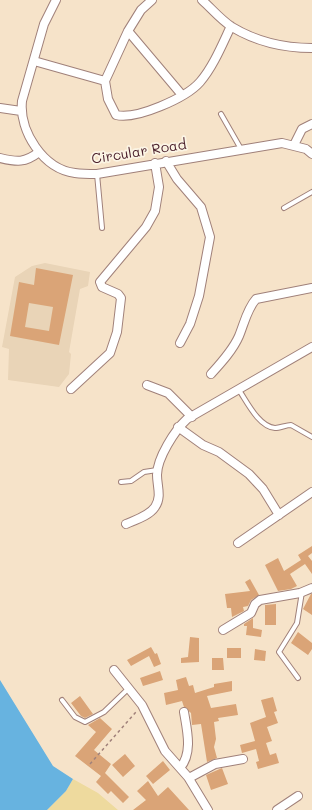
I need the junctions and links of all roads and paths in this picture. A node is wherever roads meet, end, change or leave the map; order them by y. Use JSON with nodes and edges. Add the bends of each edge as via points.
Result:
{"nodes":[{"id":1,"x":56,"y":0,"type":"edge"},
{"id":2,"x":152,"y":0,"type":"edge"},
{"id":3,"x":202,"y":0,"type":"edge"},
{"id":4,"x":232,"y":26,"type":"junction"},
{"id":5,"x":128,"y":31,"type":"junction"},
{"id":6,"x":312,"y":48,"type":"edge"},
{"id":7,"x":34,"y":61,"type":"junction"},
{"id":8,"x":105,"y":81,"type":"junction"},
{"id":9,"x":182,"y":95,"type":"junction"},
{"id":10,"x":0,"y":108,"type":"edge"},
{"id":11,"x":21,"y":111,"type":"junction"},
{"id":12,"x":221,"y":114,"type":"dead end"},
{"id":13,"x":312,"y":124,"type":"edge"},
{"id":14,"x":294,"y":145,"type":"junction"},
{"id":15,"x":241,"y":150,"type":"junction"},
{"id":16,"x":39,"y":152,"type":"junction"},
{"id":17,"x":312,"y":154,"type":"edge"},
{"id":18,"x":0,"y":158,"type":"edge"},
{"id":19,"x":166,"y":161,"type":"junction"},
{"id":20,"x":156,"y":163,"type":"junction"},
{"id":21,"x":97,"y":174,"type":"junction"},
{"id":22,"x":312,"y":192,"type":"edge"},
{"id":23,"x":284,"y":208,"type":"dead end"},
{"id":24,"x":102,"y":228,"type":"dead end"},
{"id":25,"x":312,"y":288,"type":"edge"},
{"id":26,"x":180,"y":342,"type":"dead end"},
{"id":27,"x":312,"y":347,"type":"edge"},
{"id":28,"x":211,"y":374,"type":"dead end"},
{"id":29,"x":147,"y":385,"type":"dead end"},
{"id":30,"x":71,"y":389,"type":"dead end"},
{"id":31,"x":239,"y":390,"type":"junction"},
{"id":32,"x":192,"y":417,"type":"junction"},
{"id":33,"x":178,"y":427,"type":"junction"},
{"id":34,"x":312,"y":437,"type":"edge"},
{"id":35,"x":158,"y":470,"type":"junction"},
{"id":36,"x":121,"y":482,"type":"dead end"},
{"id":37,"x":312,"y":492,"type":"edge"},
{"id":38,"x":279,"y":515,"type":"junction"},
{"id":39,"x":126,"y":524,"type":"dead end"},
{"id":40,"x":238,"y":543,"type":"dead end"},
{"id":41,"x":312,"y":588,"type":"edge"},
{"id":42,"x":302,"y":592,"type":"junction"},
{"id":43,"x":223,"y":630,"type":"dead end"},
{"id":44,"x":114,"y":670,"type":"dead end"},
{"id":45,"x":298,"y":678,"type":"dead end"},
{"id":46,"x":129,"y":688,"type":"junction"},
{"id":47,"x":62,"y":700,"type":"dead end"},
{"id":48,"x":142,"y":705,"type":"junction"},
{"id":49,"x":184,"y":712,"type":"dead end"},
{"id":50,"x":243,"y":760,"type":"dead end"},
{"id":51,"x":90,"y":764,"type":"dead end"},
{"id":52,"x":180,"y":768,"type":"junction"},
{"id":53,"x":189,"y":778,"type":"junction"},
{"id":54,"x":298,"y":796,"type":"dead end"},
{"id":55,"x":208,"y":810,"type":"edge"},
{"id":56,"x":277,"y":810,"type":"edge"}],
"edges":[{"from":1,"to":7,"type":"street","name":"Circular Road","via":[[44,24]]},
{"from":2,"to":5,"type":"street","via":[[141,10]]},
{"from":3,"to":4,"type":"street"},
{"from":4,"to":6,"type":"street","via":[[274,45]]},
{"from":4,"to":9,"type":"street","via":[[201,81]]},
{"from":5,"to":8,"type":"street"},
{"from":5,"to":9,"type":"street"},
{"from":7,"to":8,"type":"street"},
{"from":7,"to":11,"type":"street","name":"Circular Road"},
{"from":8,"to":9,"type":"street","via":[[112,109],[119,116],[129,116],[157,108]]},
{"from":10,"to":11,"type":"street"},
{"from":11,"to":16,"type":"street","name":"Circular Road","via":[[26,130]]},
{"from":12,"to":15,"type":"lane"},
{"from":13,"to":14,"type":"street","via":[[302,129]]},
{"from":14,"to":15,"type":"street","name":"Circular Road","via":[[282,143]]},
{"from":14,"to":17,"type":"street","name":"Circular Road"},
{"from":15,"to":19,"type":"street","name":"Circular Road"},
{"from":16,"to":18,"type":"street","via":[[29,160],[23,161]]},
{"from":16,"to":21,"type":"street","name":"Circular Road","via":[[65,170]]},
{"from":19,"to":20,"type":"street","name":"Circular Road"},
{"from":19,"to":26,"type":"street","via":[[177,179],[201,207],[210,236],[199,296],[190,324]]},
{"from":20,"to":21,"type":"street","name":"Circular Road"},
{"from":20,"to":30,"type":"street","via":[[159,187],[155,211],[146,227],[100,282],[121,298],[118,332],[106,359]]},
{"from":21,"to":24,"type":"lane"},
{"from":22,"to":23,"type":"lane"},
{"from":25,"to":28,"type":"street","via":[[256,299],[239,337]]},
{"from":27,"to":31,"type":"street"},
{"from":29,"to":32,"type":"street","via":[[168,393]]},
{"from":31,"to":32,"type":"street"},
{"from":31,"to":34,"type":"lane","via":[[262,422],[276,428],[291,425]]},
{"from":32,"to":33,"type":"street"},
{"from":33,"to":35,"type":"street"},
{"from":33,"to":38,"type":"street","via":[[249,474]]},
{"from":35,"to":36,"type":"lane","via":[[144,472],[131,481]]},
{"from":35,"to":39,"type":"street","via":[[160,496],[156,507],[150,513]]},
{"from":37,"to":38,"type":"street"},
{"from":38,"to":40,"type":"street"},
{"from":41,"to":42,"type":"street"},
{"from":42,"to":43,"type":"street","via":[[260,600],[251,613]]},
{"from":42,"to":45,"type":"lane","via":[[297,623],[279,652]]},
{"from":44,"to":46,"type":"street"},
{"from":46,"to":47,"type":"lane","via":[[104,712],[85,722],[75,717]]},
{"from":46,"to":48,"type":"street"},
{"from":48,"to":51,"type":"path"},
{"from":48,"to":52,"type":"street","via":[[165,751]]},
{"from":49,"to":52,"type":"street","via":[[188,747],[186,761]]},
{"from":50,"to":53,"type":"street","via":[[215,764]]},
{"from":52,"to":53,"type":"street"},
{"from":53,"to":55,"type":"street"},
{"from":54,"to":56,"type":"street"}]}
